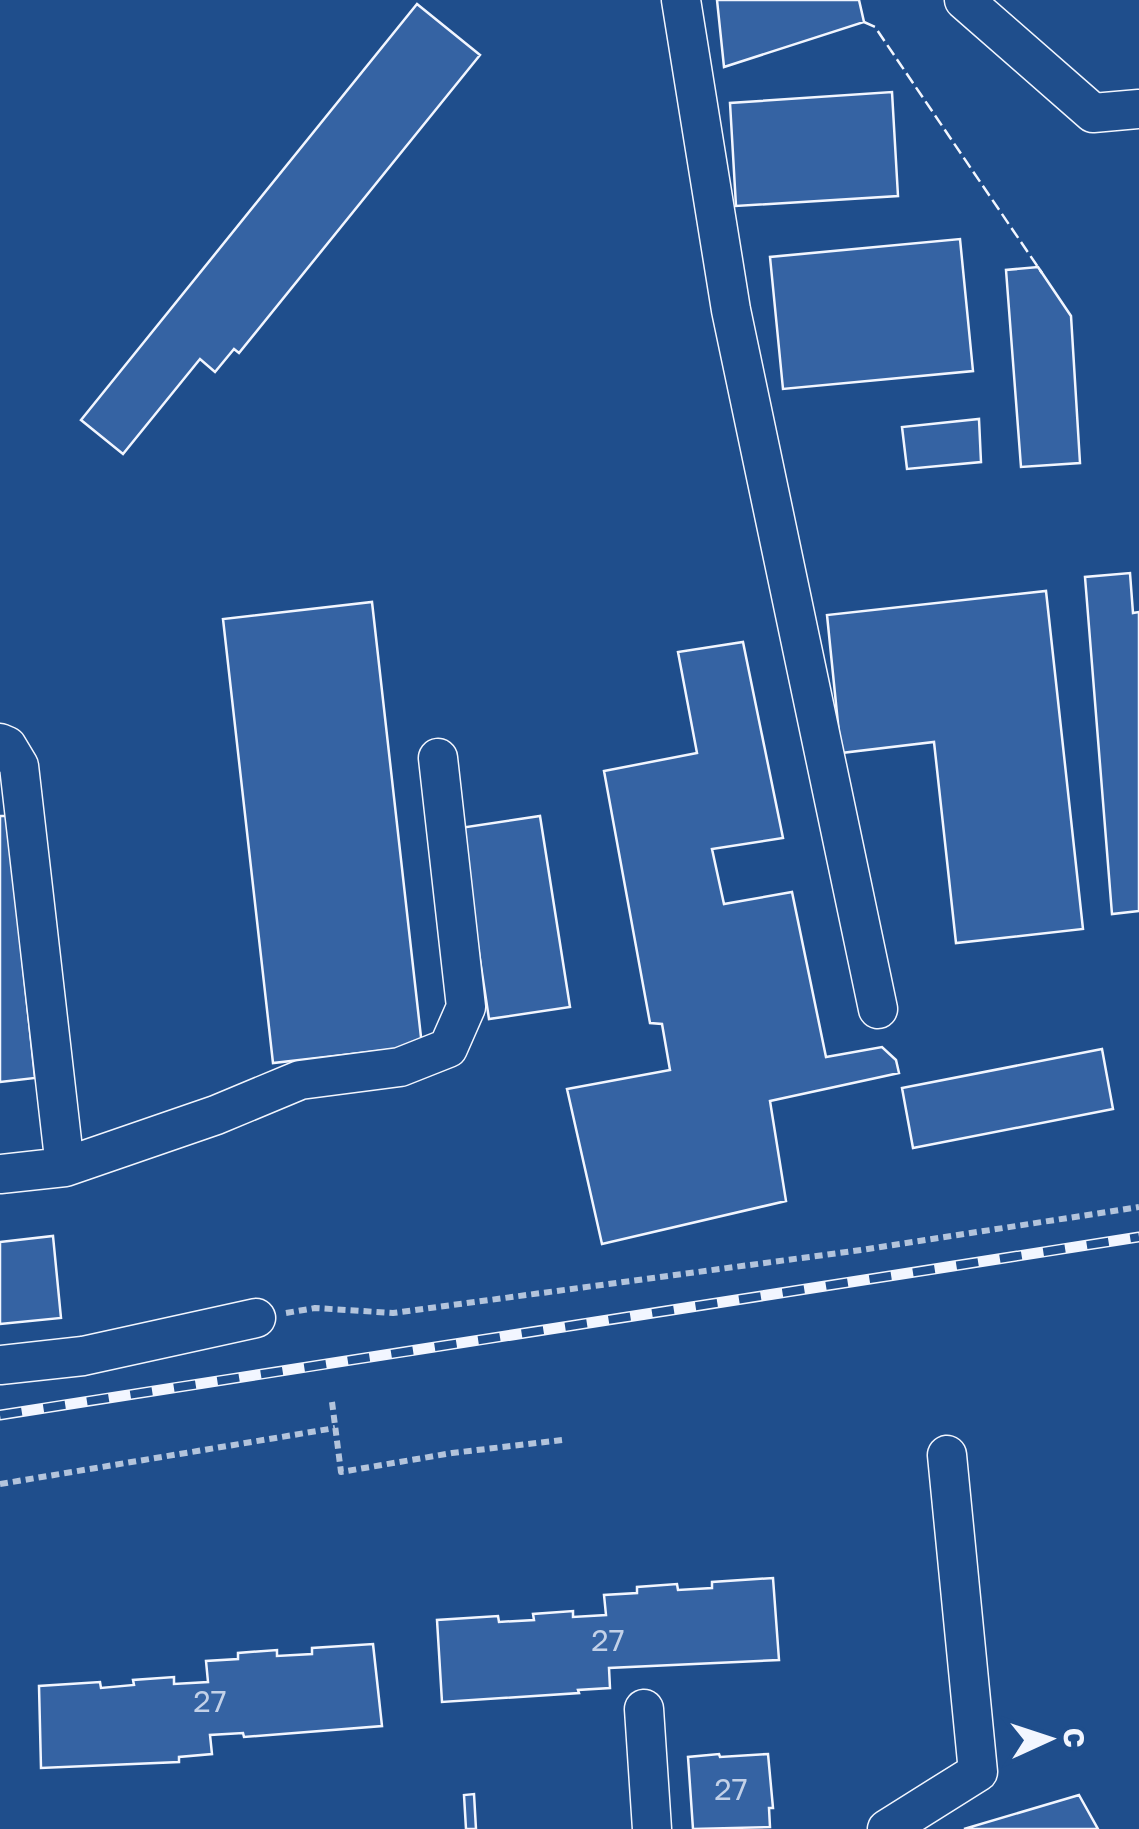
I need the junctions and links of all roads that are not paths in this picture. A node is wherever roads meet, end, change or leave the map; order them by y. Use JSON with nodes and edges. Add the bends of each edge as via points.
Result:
{"nodes":[{"id":1,"x":680,"y":0,"type":"edge"},
{"id":2,"x":964,"y":0,"type":"edge"},
{"id":3,"x":1139,"y":110,"type":"edge"},
{"id":4,"x":0,"y":743,"type":"edge"},
{"id":5,"x":438,"y":758,"type":"dead end"},
{"id":6,"x":878,"y":1009,"type":"dead end"},
{"id":7,"x":65,"y":1167,"type":"junction"},
{"id":8,"x":0,"y":1174,"type":"edge"},
{"id":9,"x":256,"y":1318,"type":"road end"},
{"id":10,"x":0,"y":1365,"type":"edge"},
{"id":11,"x":948,"y":1455,"type":"dead end"},
{"id":12,"x":644,"y":1709,"type":"dead end"},
{"id":13,"x":652,"y":1829,"type":"edge"},
{"id":14,"x":887,"y":1829,"type":"edge"}],
"edges":[{"from":1,"to":6,"type":"street","via":[[731,310]]},
{"from":2,"to":3,"type":"street","via":[[1093,113]]},
{"from":4,"to":7,"type":"street","via":[[19,766]]},
{"from":5,"to":7,"type":"street","via":[[466,1007],[448,1048],[400,1067],[300,1080]]},
{"from":7,"to":8,"type":"street"},
{"from":9,"to":10,"type":"street","via":[[83,1356]]},
{"from":11,"to":14,"type":"street","via":[[978,1772]]},
{"from":12,"to":13,"type":"street"}]}
